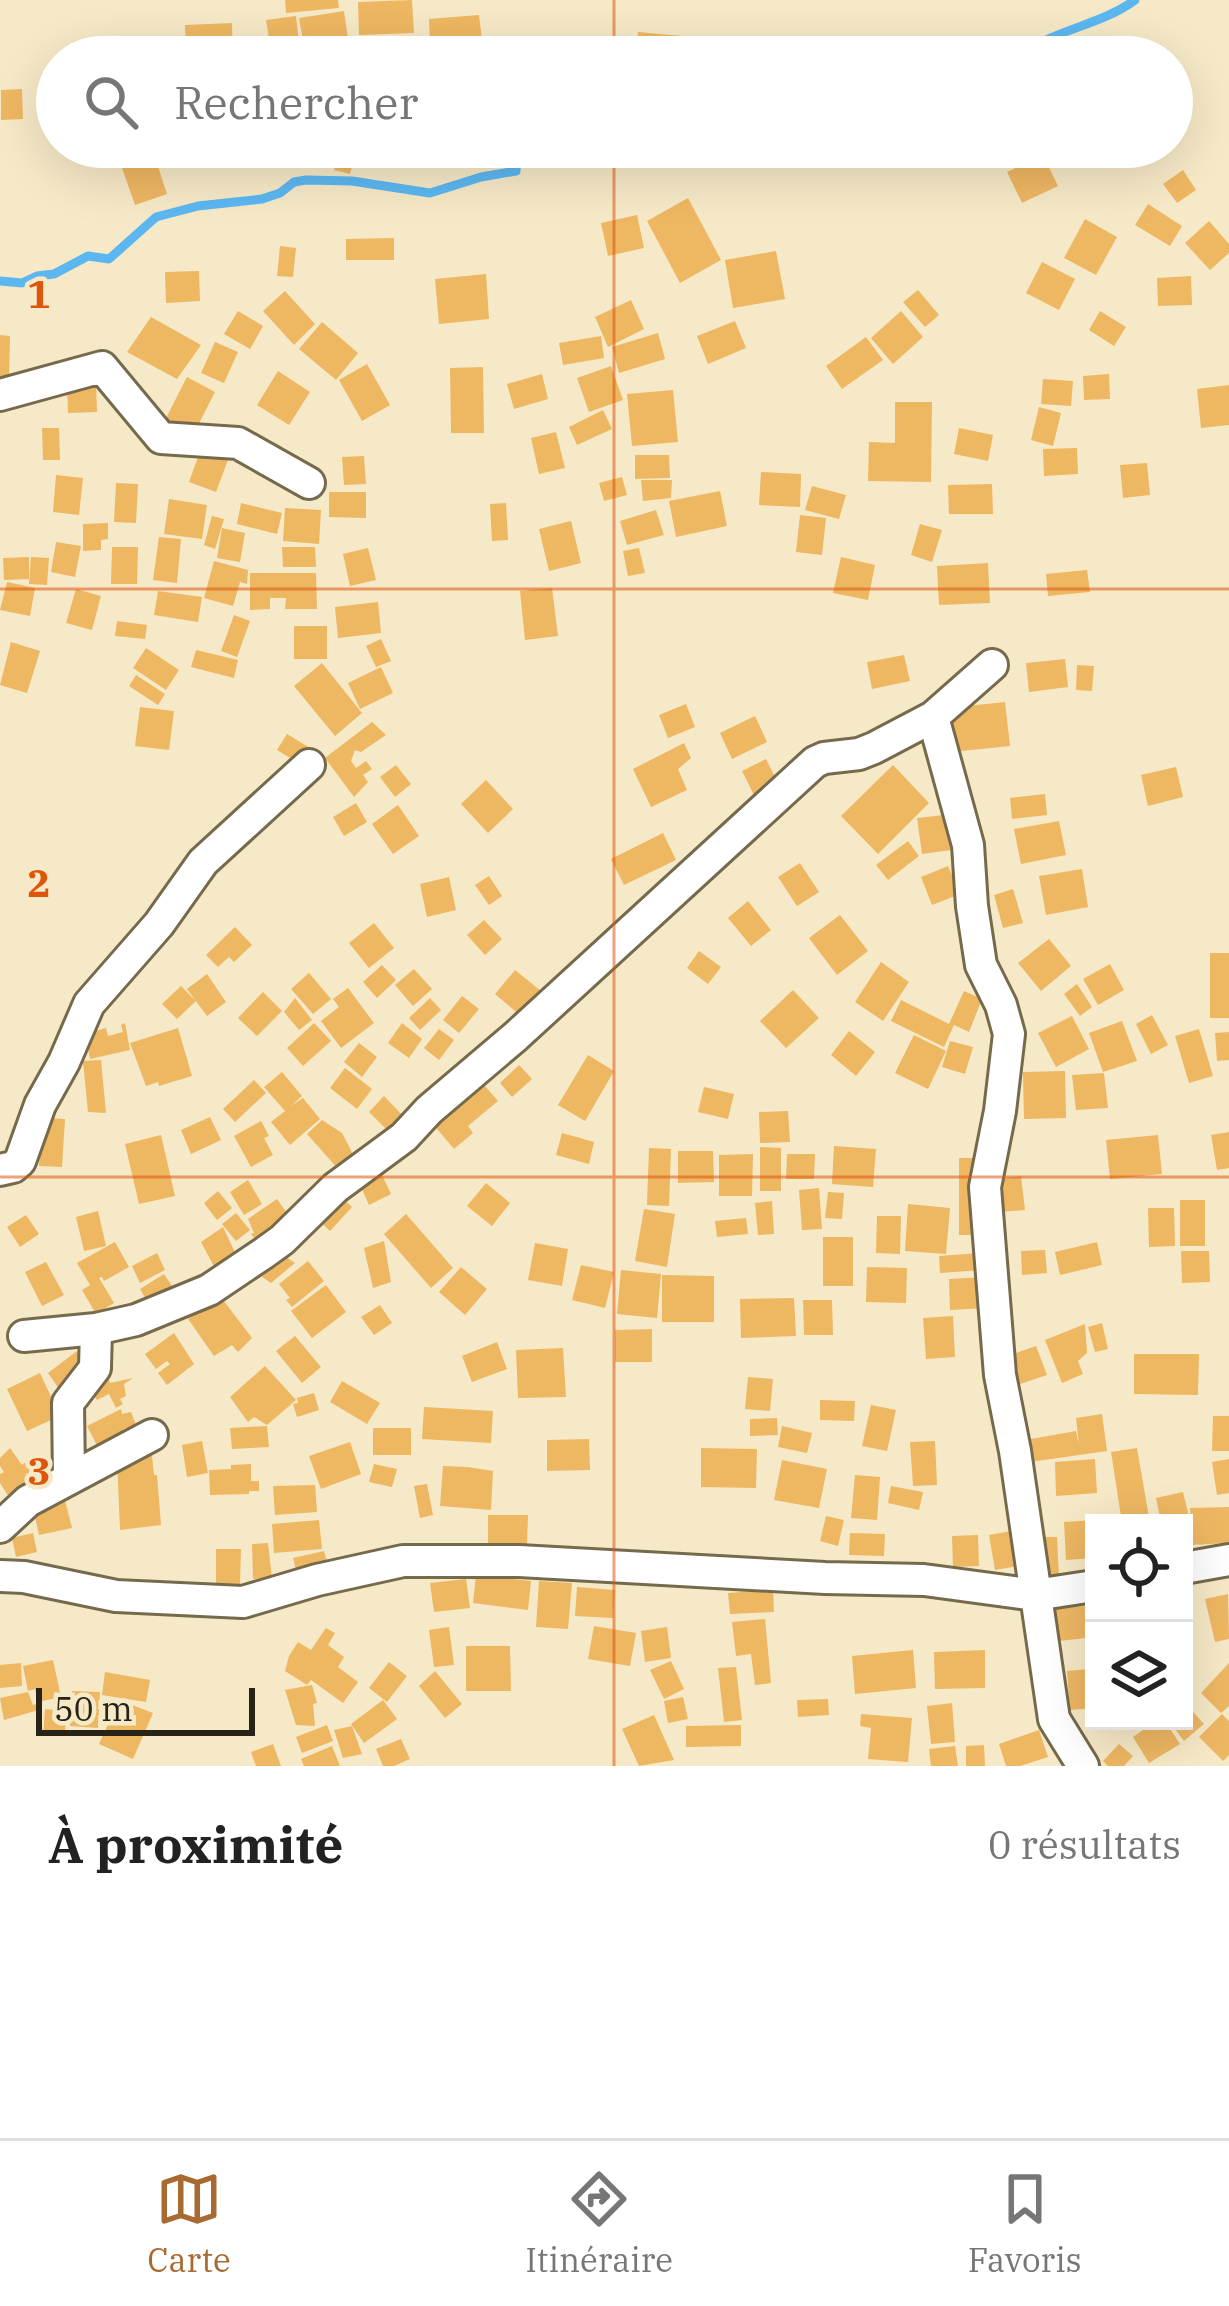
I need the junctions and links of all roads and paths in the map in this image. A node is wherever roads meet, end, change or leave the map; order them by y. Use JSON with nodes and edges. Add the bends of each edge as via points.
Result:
{"nodes":[{"id":1,"x":0,"y":395,"type":"edge"},
{"id":2,"x":309,"y":483,"type":"dead end"},
{"id":3,"x":992,"y":665,"type":"dead end"},
{"id":4,"x":933,"y":717,"type":"junction"},
{"id":5,"x":309,"y":765,"type":"dead end"},
{"id":6,"x":0,"y":1170,"type":"edge"},
{"id":7,"x":96,"y":1329,"type":"junction"},
{"id":8,"x":24,"y":1336,"type":"dead end"},
{"id":9,"x":152,"y":1435,"type":"dead end"},
{"id":10,"x":69,"y":1479,"type":"junction"},
{"id":11,"x":0,"y":1527,"type":"edge"},
{"id":12,"x":1229,"y":1560,"type":"edge"},
{"id":13,"x":1193,"y":1566,"type":"edge"},
{"id":14,"x":0,"y":1576,"type":"edge"},
{"id":15,"x":1085,"y":1587,"type":"edge"},
{"id":16,"x":1035,"y":1595,"type":"junction"},
{"id":17,"x":1083,"y":1766,"type":"edge"}],
"edges":[{"from":1,"to":2,"type":"street","via":[[102,368],[161,438],[238,443]]},
{"from":3,"to":4,"type":"street"},
{"from":4,"to":7,"type":"street","via":[[859,754],[814,762],[282,1240],[209,1290]]},
{"from":4,"to":16,"type":"street","via":[[968,844],[981,965],[1009,1034],[986,1187],[1000,1375]]},
{"from":5,"to":6,"type":"street","via":[[203,862],[89,1004],[20,1161]]},
{"from":7,"to":8,"type":"street"},
{"from":7,"to":10,"type":"street","via":[[95,1367],[68,1403]]},
{"from":9,"to":10,"type":"street"},
{"from":10,"to":11,"type":"street"},
{"from":12,"to":13,"type":"street"},
{"from":14,"to":16,"type":"street","via":[[116,1596],[243,1602],[403,1562],[519,1561],[924,1580]]},
{"from":15,"to":16,"type":"street"},
{"from":16,"to":17,"type":"street","via":[[1054,1719]]}]}
